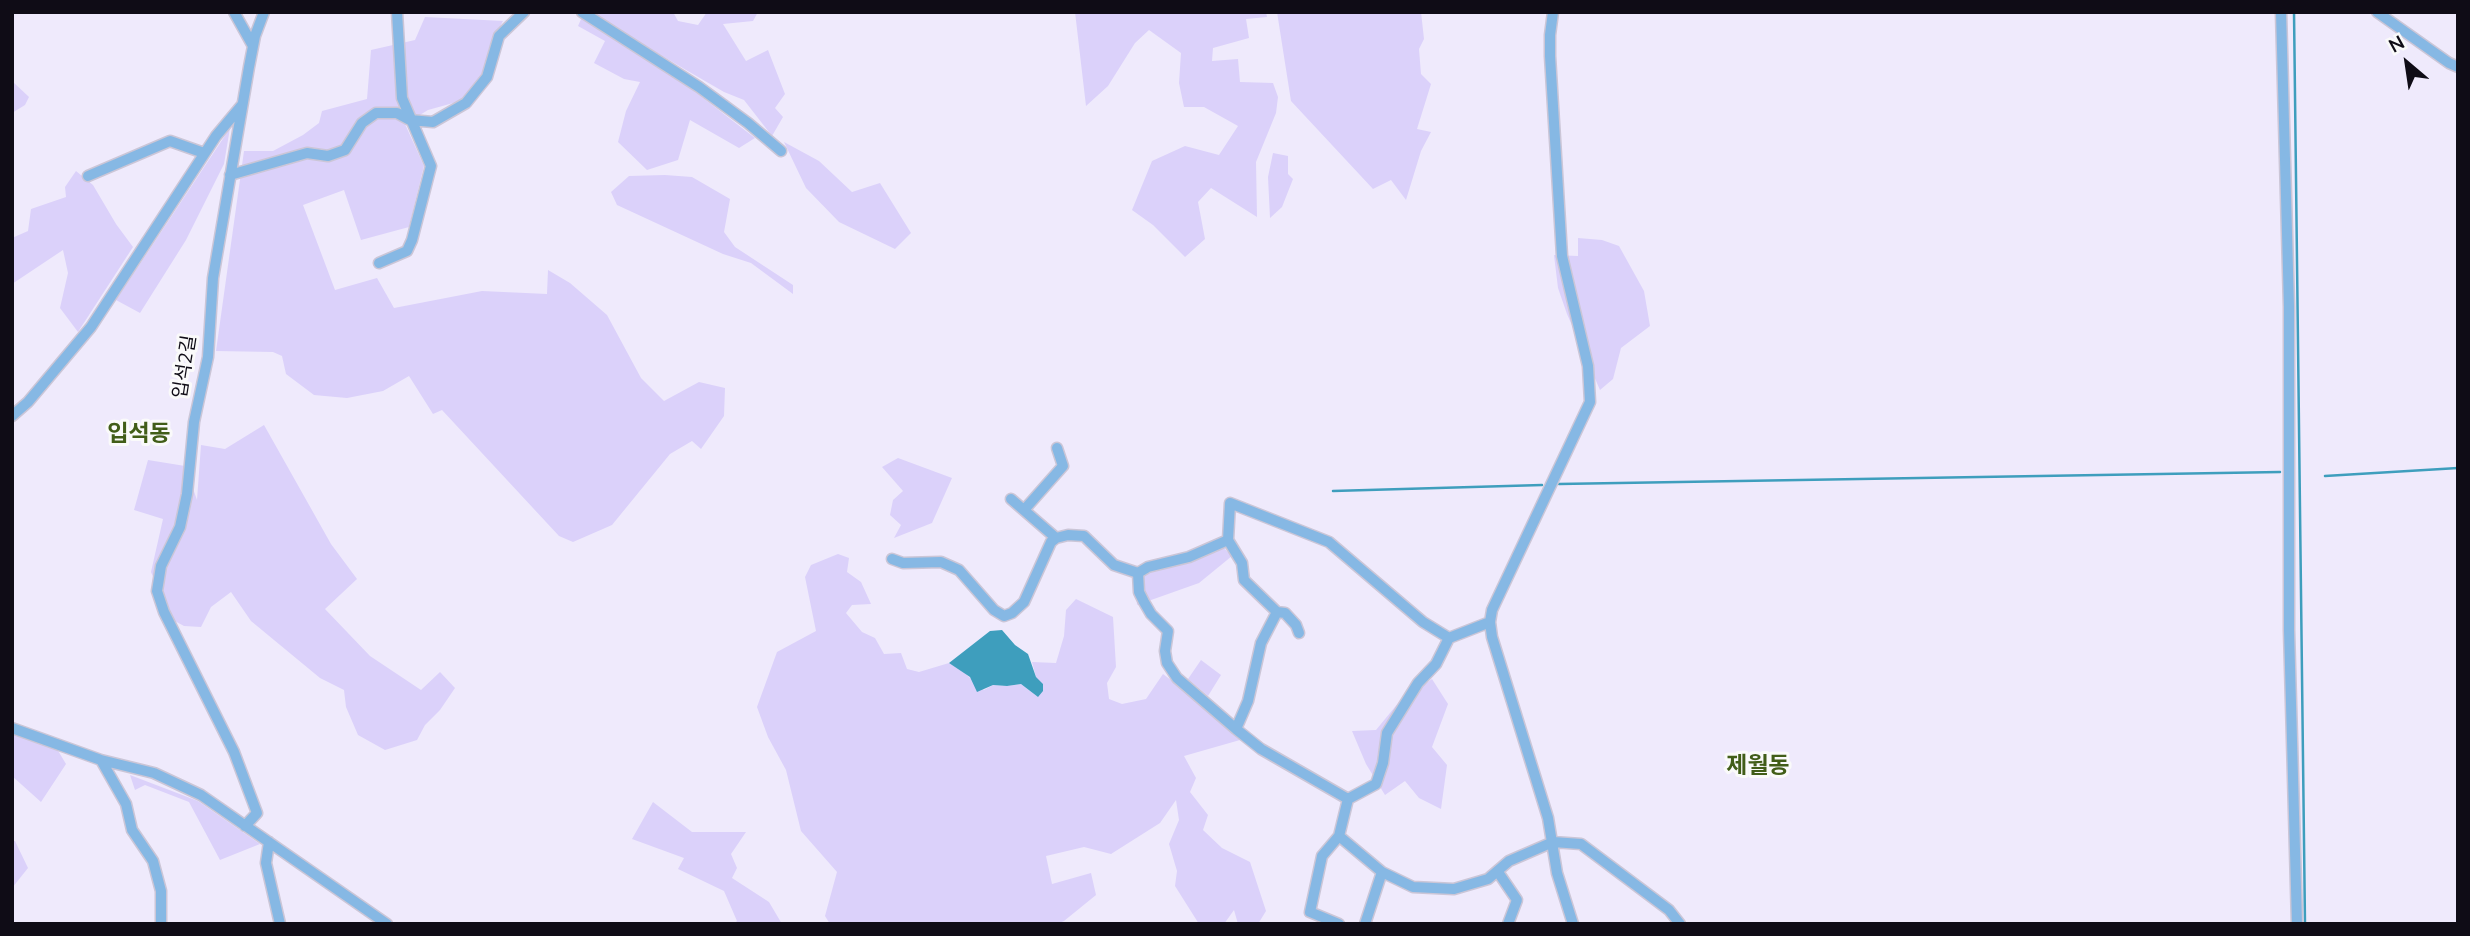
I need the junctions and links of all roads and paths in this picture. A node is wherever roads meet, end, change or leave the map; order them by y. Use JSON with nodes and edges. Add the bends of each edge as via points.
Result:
{"nodes":[{"id":1,"x":234,"y":12,"type":"edge"},
{"id":2,"x":264,"y":12,"type":"edge"},
{"id":3,"x":397,"y":12,"type":"edge"},
{"id":4,"x":524,"y":12,"type":"edge"},
{"id":5,"x":582,"y":12,"type":"edge"},
{"id":6,"x":1553,"y":12,"type":"edge"},
{"id":7,"x":2281,"y":12,"type":"edge"},
{"id":8,"x":2377,"y":12,"type":"edge"},
{"id":9,"x":253,"y":46,"type":"junction"},
{"id":10,"x":2458,"y":67,"type":"edge"},
{"id":11,"x":242,"y":105,"type":"junction"},
{"id":12,"x":410,"y":120,"type":"junction"},
{"id":13,"x":781,"y":151,"type":"dead end"},
{"id":14,"x":204,"y":153,"type":"junction"},
{"id":15,"x":88,"y":176,"type":"dead end"},
{"id":16,"x":230,"y":176,"type":"junction"},
{"id":17,"x":379,"y":263,"type":"dead end"},
{"id":18,"x":12,"y":416,"type":"edge"},
{"id":19,"x":1056,"y":448,"type":"dead end"},
{"id":20,"x":1011,"y":499,"type":"dead end"},
{"id":21,"x":1024,"y":510,"type":"junction"},
{"id":22,"x":1056,"y":538,"type":"junction"},
{"id":23,"x":1228,"y":541,"type":"junction"},
{"id":24,"x":892,"y":559,"type":"dead end"},
{"id":25,"x":1138,"y":573,"type":"junction"},
{"id":26,"x":1277,"y":612,"type":"junction"},
{"id":27,"x":1490,"y":622,"type":"junction"},
{"id":28,"x":1299,"y":633,"type":"dead end"},
{"id":29,"x":1449,"y":638,"type":"junction"},
{"id":30,"x":12,"y":728,"type":"edge"},
{"id":31,"x":1237,"y":729,"type":"junction"},
{"id":32,"x":101,"y":760,"type":"junction"},
{"id":33,"x":1348,"y":799,"type":"junction"},
{"id":34,"x":245,"y":826,"type":"junction"},
{"id":35,"x":1339,"y":836,"type":"junction"},
{"id":36,"x":270,"y":842,"type":"junction"},
{"id":37,"x":1553,"y":842,"type":"junction"},
{"id":38,"x":1382,"y":872,"type":"junction"},
{"id":39,"x":1498,"y":872,"type":"junction"},
{"id":40,"x":161,"y":924,"type":"edge"},
{"id":41,"x":280,"y":924,"type":"edge"},
{"id":42,"x":387,"y":924,"type":"edge"},
{"id":43,"x":1339,"y":924,"type":"edge"},
{"id":44,"x":1365,"y":924,"type":"edge"},
{"id":45,"x":1508,"y":924,"type":"edge"},
{"id":46,"x":1573,"y":924,"type":"edge"},
{"id":47,"x":1680,"y":924,"type":"edge"},
{"id":48,"x":2297,"y":924,"type":"edge"}],
"edges":[{"from":1,"to":9,"type":"street"},
{"from":2,"to":9,"type":"street","name":"입석2길"},
{"from":3,"to":12,"type":"street","via":[[402,97]]},
{"from":4,"to":12,"type":"street","via":[[499,36],[487,77],[466,103],[433,121]]},
{"from":5,"to":13,"type":"street","via":[[699,87]]},
{"from":6,"to":27,"type":"street","via":[[1549,35],[1562,256],[1588,366],[1590,402]]},
{"from":7,"to":48,"type":"street"},
{"from":8,"to":10,"type":"street"},
{"from":9,"to":11,"type":"street","name":"입석2길"},
{"from":11,"to":14,"type":"street"},
{"from":11,"to":16,"type":"street","name":"입석2길"},
{"from":12,"to":16,"type":"street","via":[[397,113],[376,113],[362,123],[345,150],[328,156],[307,153]]},
{"from":12,"to":17,"type":"street","via":[[431,166],[407,251]]},
{"from":14,"to":15,"type":"street","via":[[170,141]]},
{"from":14,"to":18,"type":"street","via":[[91,327]]},
{"from":16,"to":34,"type":"street","name":"입석2길","via":[[187,494],[180,527],[161,566],[157,591],[234,752],[257,813]]},
{"from":19,"to":21,"type":"street","via":[[1063,466]]},
{"from":20,"to":21,"type":"street"},
{"from":21,"to":22,"type":"street"},
{"from":22,"to":24,"type":"street","via":[[1024,602],[1004,616],[959,570],[941,562]]},
{"from":22,"to":25,"type":"street","via":[[1084,536],[1114,565]]},
{"from":23,"to":25,"type":"street"},
{"from":23,"to":26,"type":"street","via":[[1242,563],[1244,580]]},
{"from":23,"to":29,"type":"street","via":[[1230,503],[1329,542],[1423,622]]},
{"from":25,"to":31,"type":"street","via":[[1144,602],[1168,631],[1167,663],[1177,678]]},
{"from":26,"to":28,"type":"street","via":[[1285,613]]},
{"from":26,"to":31,"type":"street","via":[[1261,643]]},
{"from":27,"to":29,"type":"street"},
{"from":27,"to":37,"type":"street"},
{"from":29,"to":33,"type":"street","via":[[1387,733],[1376,784]]},
{"from":30,"to":32,"type":"street"},
{"from":31,"to":33,"type":"street","via":[[1261,749]]},
{"from":32,"to":34,"type":"street","via":[[154,774],[201,795]]},
{"from":32,"to":40,"type":"street","via":[[126,804],[132,830],[153,861],[161,891]]},
{"from":33,"to":35,"type":"street"},
{"from":34,"to":36,"type":"street"},
{"from":35,"to":38,"type":"street"},
{"from":35,"to":43,"type":"street","via":[[1322,856],[1310,912]]},
{"from":36,"to":41,"type":"street","via":[[266,863]]},
{"from":36,"to":42,"type":"street"},
{"from":37,"to":39,"type":"street","via":[[1509,861]]},
{"from":37,"to":46,"type":"street"},
{"from":37,"to":47,"type":"street","via":[[1581,844],[1669,910]]},
{"from":38,"to":39,"type":"street","via":[[1413,887],[1454,889]]},
{"from":38,"to":44,"type":"street"},
{"from":39,"to":45,"type":"street","via":[[1517,900]]}]}
